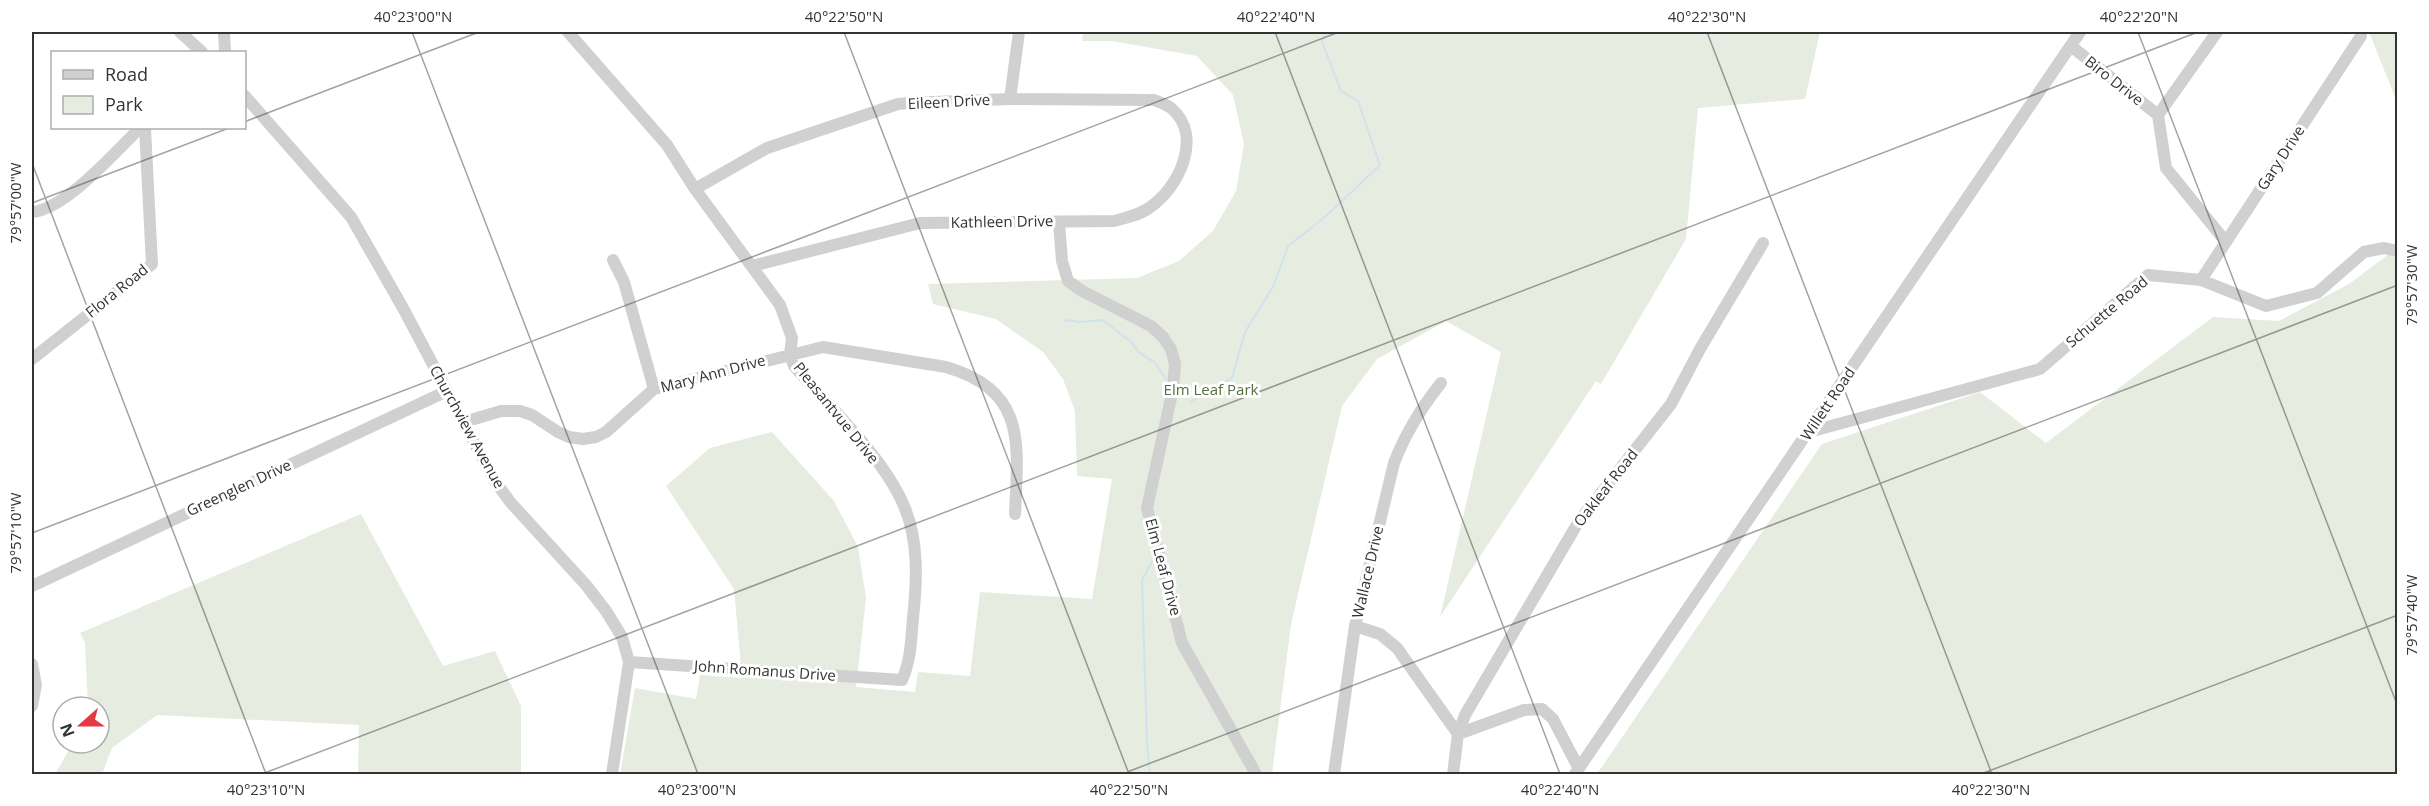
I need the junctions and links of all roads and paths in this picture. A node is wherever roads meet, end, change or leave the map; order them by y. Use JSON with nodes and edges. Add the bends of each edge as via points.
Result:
{"nodes":[{"id":1,"x":180,"y":32,"type":"edge"},
{"id":2,"x":224,"y":32,"type":"edge"},
{"id":3,"x":568,"y":32,"type":"edge"},
{"id":4,"x":1019,"y":32,"type":"edge"},
{"id":5,"x":2080,"y":32,"type":"edge"},
{"id":6,"x":2217,"y":32,"type":"edge"},
{"id":7,"x":2361,"y":36,"type":"dead end"},
{"id":8,"x":2071,"y":46,"type":"junction"},
{"id":9,"x":201,"y":51,"type":"edge"},
{"id":10,"x":225,"y":51,"type":"edge"},
{"id":11,"x":246,"y":97,"type":"edge"},
{"id":12,"x":1010,"y":99,"type":"junction"},
{"id":13,"x":2158,"y":116,"type":"junction"},
{"id":14,"x":1179,"y":117,"type":"joint"},
{"id":15,"x":139,"y":129,"type":"edge"},
{"id":16,"x":145,"y":129,"type":"edge"},
{"id":17,"x":695,"y":189,"type":"junction"},
{"id":18,"x":32,"y":212,"type":"edge"},
{"id":19,"x":1059,"y":222,"type":"junction"},
{"id":20,"x":2226,"y":242,"type":"junction"},
{"id":21,"x":1763,"y":243,"type":"dead end"},
{"id":22,"x":2397,"y":251,"type":"edge"},
{"id":23,"x":613,"y":260,"type":"dead end"},
{"id":24,"x":752,"y":266,"type":"junction"},
{"id":25,"x":2201,"y":280,"type":"junction"},
{"id":26,"x":789,"y":354,"type":"junction"},
{"id":27,"x":32,"y":359,"type":"edge"},
{"id":28,"x":1441,"y":382,"type":"dead end"},
{"id":29,"x":654,"y":390,"type":"junction"},
{"id":30,"x":447,"y":391,"type":"junction"},
{"id":31,"x":464,"y":422,"type":"junction"},
{"id":32,"x":1809,"y":432,"type":"junction"},
{"id":33,"x":1015,"y":514,"type":"dead end"},
{"id":34,"x":32,"y":586,"type":"edge"},
{"id":35,"x":1355,"y":626,"type":"junction"},
{"id":36,"x":629,"y":662,"type":"junction"},
{"id":37,"x":32,"y":664,"type":"edge"},
{"id":38,"x":902,"y":680,"type":"joint"},
{"id":39,"x":32,"y":706,"type":"edge"},
{"id":40,"x":1458,"y":734,"type":"junction"},
{"id":41,"x":1576,"y":771,"type":"edge"},
{"id":42,"x":612,"y":774,"type":"edge"},
{"id":43,"x":1256,"y":774,"type":"edge"},
{"id":44,"x":1334,"y":774,"type":"edge"},
{"id":45,"x":1453,"y":774,"type":"edge"}],
"edges":[{"from":1,"to":9,"type":"street"},
{"from":2,"to":10,"type":"street"},
{"from":3,"to":17,"type":"street","name":"Pleasantvue Drive","via":[[666,145]]},
{"from":4,"to":12,"type":"street"},
{"from":5,"to":8,"type":"street","name":"Willett Road"},
{"from":6,"to":13,"type":"street"},
{"from":7,"to":20,"type":"street","name":"Gary Drive"},
{"from":8,"to":13,"type":"street","name":"Biro Drive"},
{"from":8,"to":32,"type":"street","name":"Willett Road"},
{"from":11,"to":30,"type":"street","name":"Churchview Avenue","via":[[351,217]]},
{"from":12,"to":14,"type":"street","name":"Eileen Drive","via":[[1154,100],[1170,107]]},
{"from":12,"to":17,"type":"street","name":"Eileen Drive","via":[[898,104],[767,148]]},
{"from":13,"to":20,"type":"street","via":[[2166,168]]},
{"from":14,"to":19,"type":"street","name":"Kathleen Drive","via":[[1188,138],[1179,177],[1150,208],[1114,220]]},
{"from":15,"to":18,"type":"street","via":[[70,195]]},
{"from":16,"to":27,"type":"street","name":"Flora Road","via":[[152,264]]},
{"from":17,"to":24,"type":"street","name":"Pleasantvue Drive"},
{"from":19,"to":24,"type":"street","name":"Kathleen Drive","via":[[920,223]]},
{"from":19,"to":43,"type":"street","name":"Elm Leaf Drive","via":[[1062,261],[1068,280],[1151,326],[1171,349],[1175,364],[1173,389],[1147,508],[1182,643]]},
{"from":20,"to":25,"type":"street","name":"Gary Drive"},
{"from":21,"to":40,"type":"street","name":"Oakleaf Road","via":[[1671,404],[1579,521],[1465,715]]},
{"from":22,"to":25,"type":"street","name":"Schuette Road","via":[[2384,248],[2364,252],[2317,293],[2266,306]]},
{"from":23,"to":29,"type":"street","via":[[624,282]]},
{"from":24,"to":26,"type":"street","name":"Pleasantvue Drive","via":[[780,305],[792,338]]},
{"from":25,"to":32,"type":"street","name":"Schuette Road","via":[[2148,275],[2040,369]]},
{"from":26,"to":29,"type":"street","name":"Mary Ann Drive"},
{"from":26,"to":33,"type":"street","name":"Mary Ann Drive","via":[[823,347],[946,367],[985,384],[1004,402],[1012,422],[1016,446]]},
{"from":26,"to":38,"type":"street","name":"Pleasantvue Drive","via":[[794,366],[866,448],[904,506],[915,554],[917,587],[909,664]]},
{"from":28,"to":35,"type":"street","name":"Wallace Drive","via":[[1419,411],[1394,463]]},
{"from":29,"to":31,"type":"street","name":"Mary Ann Drive","via":[[606,432],[583,440],[558,432],[520,411],[501,411]]},
{"from":30,"to":31,"type":"street","name":"Churchview Avenue"},
{"from":30,"to":34,"type":"street","name":"Greenglen Drive"},
{"from":31,"to":36,"type":"street","name":"Churchview Avenue","via":[[494,480],[511,503],[606,611],[622,637]]},
{"from":32,"to":41,"type":"street","name":"Willett Road"},
{"from":35,"to":40,"type":"street","via":[[1380,634],[1396,648]]},
{"from":35,"to":44,"type":"street","name":"Wallace Drive"},
{"from":36,"to":38,"type":"street","name":"John Romanus Drive"},
{"from":36,"to":42,"type":"street","name":"Churchview Avenue"},
{"from":37,"to":39,"type":"street","via":[[36,685]]},
{"from":40,"to":41,"type":"street","via":[[1524,710],[1542,709],[1553,719]]},
{"from":40,"to":45,"type":"street","name":"Oakleaf Road"}]}
